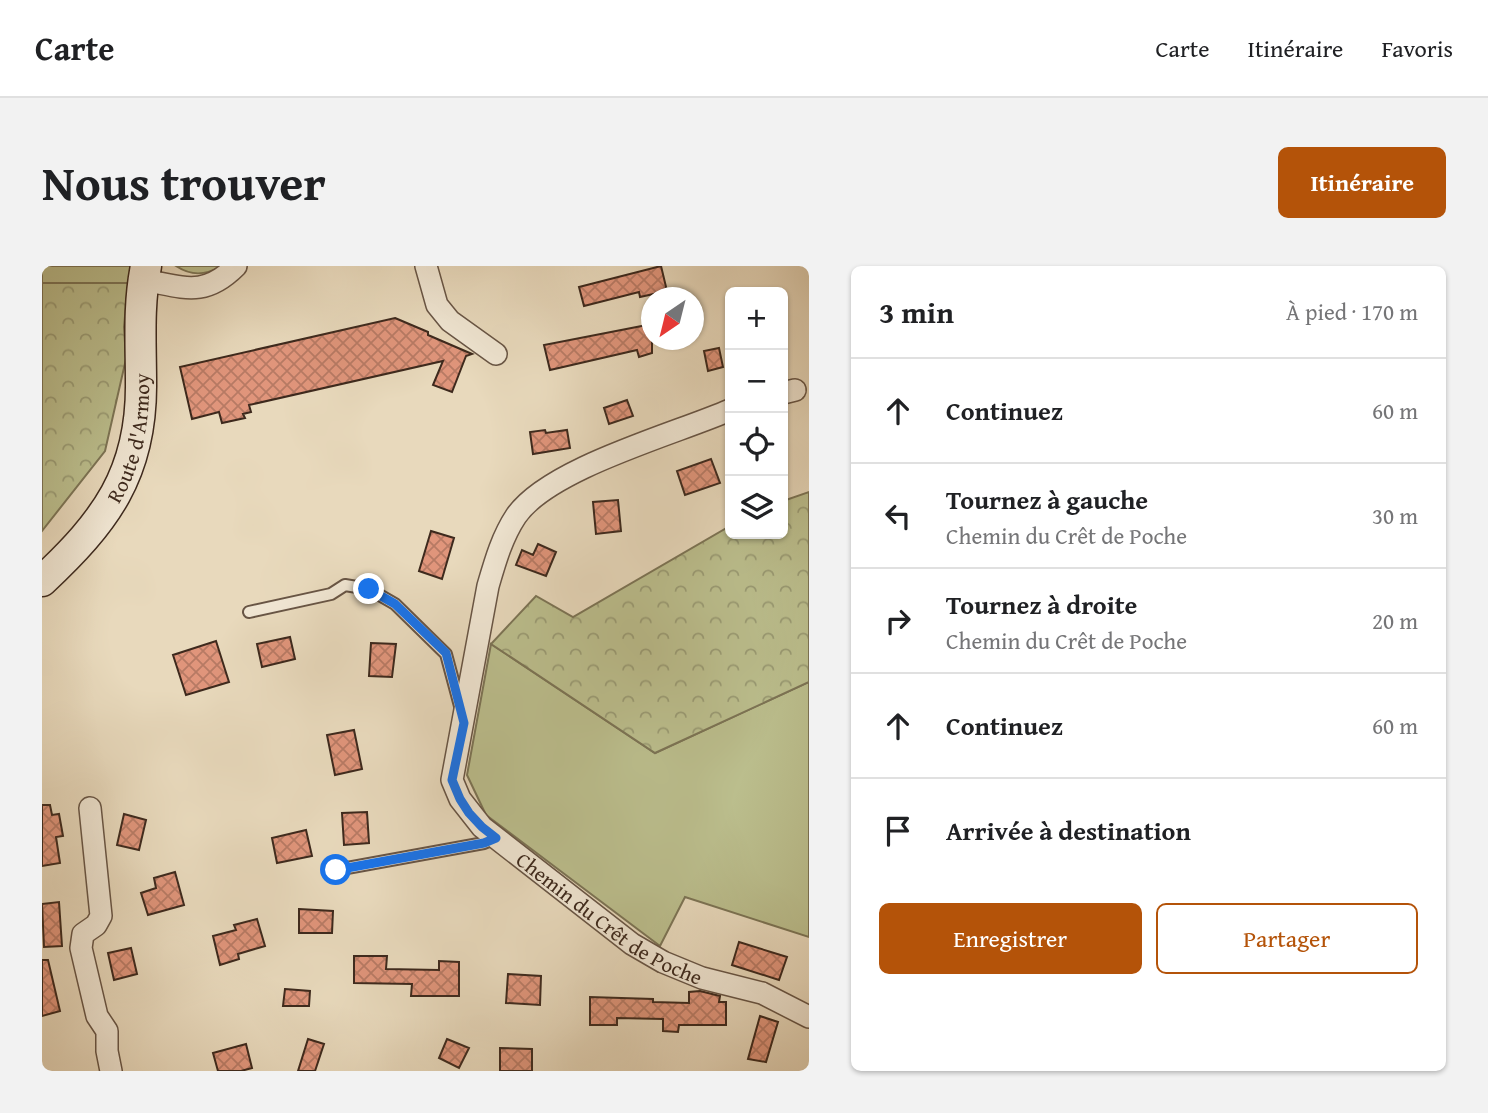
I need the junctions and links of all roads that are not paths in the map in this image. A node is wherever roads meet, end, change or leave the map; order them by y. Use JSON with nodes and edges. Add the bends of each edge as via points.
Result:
{"nodes":[{"id":1,"x":236,"y":266,"type":"edge"},
{"id":2,"x":426,"y":266,"type":"edge"},
{"id":3,"x":145,"y":273,"type":"edge"},
{"id":4,"x":496,"y":354,"type":"dead end"},
{"id":5,"x":725,"y":412,"type":"edge"},
{"id":6,"x":42,"y":581,"type":"edge"},
{"id":7,"x":249,"y":612,"type":"dead end"},
{"id":8,"x":464,"y":723,"type":"junction"},
{"id":9,"x":90,"y":808,"type":"dead end"},
{"id":10,"x":496,"y":838,"type":"junction"},
{"id":11,"x":336,"y":870,"type":"dead end"},
{"id":12,"x":809,"y":1017,"type":"edge"},
{"id":13,"x":111,"y":1071,"type":"edge"}],
"edges":[{"from":1,"to":3,"type":"street","via":[[207,287],[197,288]]},
{"from":2,"to":4,"type":"street","via":[[443,313]]},
{"from":3,"to":6,"type":"main road","name":"Route d'Armoy","via":[[139,316],[141,405],[133,453],[101,519]]},
{"from":5,"to":8,"type":"street","name":"Chemin du Crêt de Poche","via":[[575,472],[555,482],[517,514],[488,586]]},
{"from":7,"to":8,"type":"lane","via":[[331,594],[345,585],[369,589],[395,604],[446,653]]},
{"from":8,"to":10,"type":"street","name":"Chemin du Crêt de Poche","via":[[452,780],[469,813]]},
{"from":9,"to":13,"type":"street","via":[[101,916],[83,934],[81,948],[97,1016],[107,1031]]},
{"from":10,"to":11,"type":"lane"},
{"from":10,"to":12,"type":"street","name":"Chemin du Crêt de Poche","via":[[603,923],[663,962],[702,978],[762,993]]}]}
